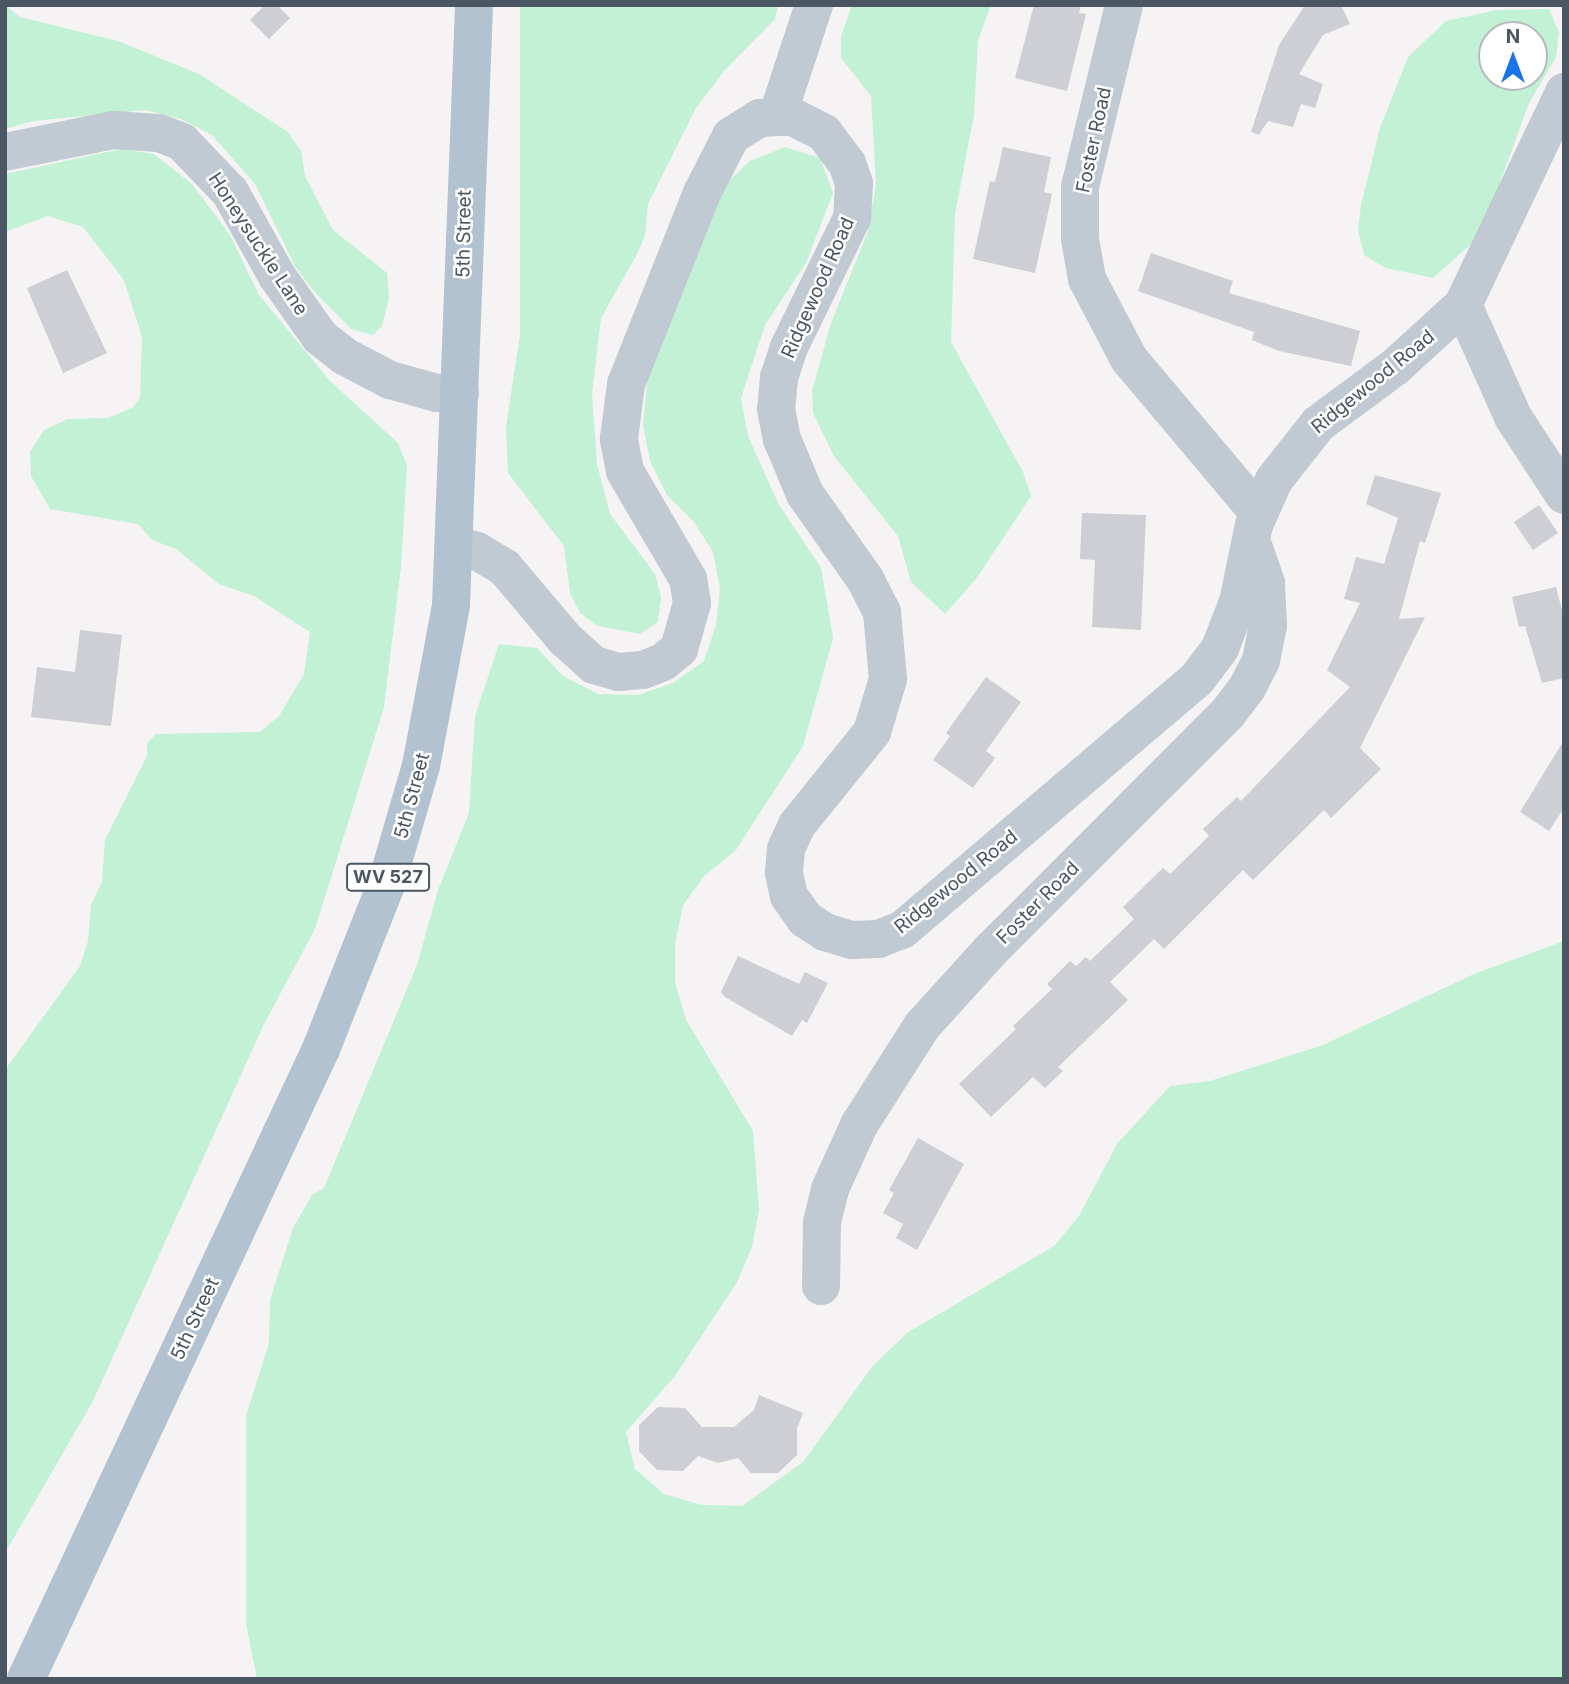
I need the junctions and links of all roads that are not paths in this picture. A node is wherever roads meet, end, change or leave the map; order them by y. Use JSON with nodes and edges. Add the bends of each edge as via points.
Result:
{"nodes":[{"id":1,"x":474,"y":5,"type":"edge"},
{"id":2,"x":814,"y":5,"type":"edge"},
{"id":3,"x":1124,"y":5,"type":"edge"},
{"id":4,"x":1564,"y":92,"type":"edge"},
{"id":5,"x":777,"y":117,"type":"junction"},
{"id":6,"x":5,"y":152,"type":"edge"},
{"id":7,"x":1463,"y":304,"type":"junction"},
{"id":8,"x":460,"y":394,"type":"junction"},
{"id":9,"x":1564,"y":495,"type":"edge"},
{"id":10,"x":1254,"y":526,"type":"junction"},
{"id":11,"x":455,"y":545,"type":"junction"},
{"id":12,"x":821,"y":1286,"type":"dead end"},
{"id":13,"x":26,"y":1679,"type":"edge"}],
"edges":[{"from":1,"to":8,"type":"main road","name":"5th Street","number":"WV 527"},
{"from":2,"to":5,"type":"street"},
{"from":3,"to":10,"type":"street","name":"Foster Road","via":[[1080,187],[1080,239],[1087,279],[1129,359]]},
{"from":4,"to":7,"type":"street","name":"Ridgewood Road"},
{"from":5,"to":10,"type":"street","name":"Ridgewood Road","via":[[793,117],[824,133],[847,163],[854,183],[852,218],[789,347],[776,409],[782,439],[805,494],[865,579],[882,612],[888,646],[888,679],[872,732],[797,825],[786,849],[783,873],[789,896],[805,919],[825,932],[852,940],[878,939],[902,930],[1146,727],[1197,679],[1220,648],[1238,602]]},
{"from":5,"to":11,"type":"street","via":[[745,125],[720,153],[643,335],[621,411],[625,471],[688,579],[692,603],[679,649],[643,670],[619,671],[594,664],[565,639],[505,568],[477,551]]},
{"from":6,"to":8,"type":"street","name":"Honeysuckle Lane","via":[[113,130],[159,133],[182,142],[230,192],[277,276],[320,337],[344,356],[390,380],[437,393]]},
{"from":7,"to":9,"type":"street","via":[[1513,417]]},
{"from":7,"to":10,"type":"street","name":"Ridgewood Road","via":[[1395,367],[1318,424],[1273,480]]},
{"from":8,"to":11,"type":"main road","name":"5th Street","number":"WV 527"},
{"from":10,"to":12,"type":"street","name":"Foster Road","via":[[1269,626],[1261,661],[1247,688],[1228,713],[989,952],[922,1026],[859,1125],[830,1189],[822,1222]]},
{"from":11,"to":13,"type":"main road","name":"5th Street","number":"WV 527","via":[[445,644],[421,766],[365,943],[310,1074]]}]}
